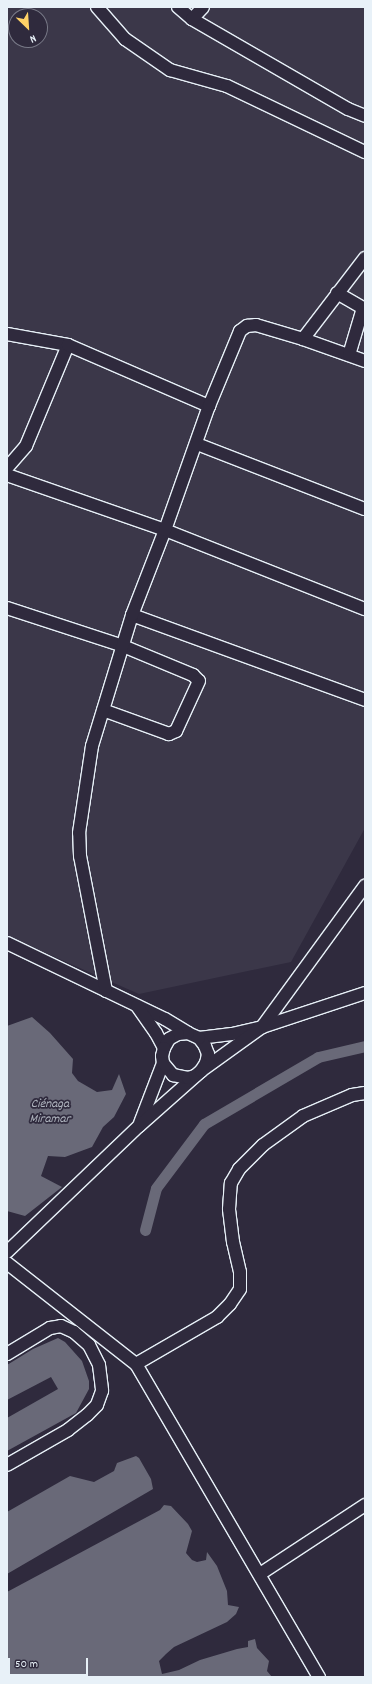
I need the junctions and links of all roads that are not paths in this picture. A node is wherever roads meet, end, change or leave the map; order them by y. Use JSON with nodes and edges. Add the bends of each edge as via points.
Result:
{"nodes":[{"id":1,"x":97,"y":7,"type":"edge"},
{"id":2,"x":178,"y":7,"type":"edge"},
{"id":3,"x":202,"y":7,"type":"edge"},
{"id":4,"x":192,"y":20,"type":"junction"},
{"id":5,"x":365,"y":116,"type":"edge"},
{"id":6,"x":365,"y":152,"type":"edge"},
{"id":7,"x":365,"y":258,"type":"edge"},
{"id":8,"x":337,"y":293,"type":"junction"},
{"id":9,"x":364,"y":308,"type":"edge"},
{"id":10,"x":7,"y":334,"type":"edge"},
{"id":11,"x":303,"y":339,"type":"junction"},
{"id":12,"x":68,"y":345,"type":"junction"},
{"id":13,"x":349,"y":355,"type":"junction"},
{"id":14,"x":365,"y":361,"type":"edge"},
{"id":15,"x":209,"y":406,"type":"junction"},
{"id":16,"x":196,"y":444,"type":"junction"},
{"id":17,"x":7,"y":468,"type":"edge"},
{"id":18,"x":7,"y":475,"type":"edge"},
{"id":19,"x":365,"y":509,"type":"edge"},
{"id":20,"x":165,"y":530,"type":"junction"},
{"id":21,"x":7,"y":608,"type":"edge"},
{"id":22,"x":365,"y":608,"type":"edge"},
{"id":23,"x":132,"y":615,"type":"junction"},
{"id":24,"x":123,"y":646,"type":"junction"},
{"id":25,"x":365,"y":700,"type":"edge"},
{"id":26,"x":104,"y":710,"type":"junction"},
{"id":27,"x":365,"y":886,"type":"edge"},
{"id":28,"x":7,"y":943,"type":"edge"},
{"id":29,"x":106,"y":991,"type":"junction"},
{"id":30,"x":365,"y":993,"type":"edge"},
{"id":31,"x":136,"y":1005,"type":"junction"},
{"id":32,"x":262,"y":1027,"type":"junction"},
{"id":33,"x":188,"y":1033,"type":"junction"},
{"id":34,"x":199,"y":1038,"type":"junction"},
{"id":35,"x":164,"y":1048,"type":"junction"},
{"id":36,"x":163,"y":1063,"type":"junction"},
{"id":37,"x":201,"y":1071,"type":"junction"},
{"id":38,"x":365,"y":1093,"type":"edge"},
{"id":39,"x":139,"y":1126,"type":"junction"},
{"id":40,"x":7,"y":1252,"type":"edge"},
{"id":41,"x":7,"y":1263,"type":"edge"},
{"id":42,"x":7,"y":1354,"type":"edge"},
{"id":43,"x":136,"y":1364,"type":"junction"},
{"id":44,"x":7,"y":1465,"type":"edge"},
{"id":45,"x":365,"y":1505,"type":"edge"},
{"id":46,"x":260,"y":1574,"type":"junction"},
{"id":47,"x":319,"y":1677,"type":"edge"}],
"edges":[{"from":1,"to":6,"type":"street","via":[[125,39],[170,70],[227,86]]},
{"from":2,"to":4,"type":"street"},
{"from":3,"to":4,"type":"street"},
{"from":4,"to":5,"type":"street","via":[[348,109]]},
{"from":7,"to":8,"type":"street"},
{"from":8,"to":9,"type":"street"},
{"from":8,"to":11,"type":"street"},
{"from":9,"to":13,"type":"street"},
{"from":10,"to":12,"type":"street"},
{"from":11,"to":13,"type":"street"},
{"from":11,"to":15,"type":"street","via":[[256,325],[247,326],[240,331]]},
{"from":12,"to":15,"type":"street"},
{"from":12,"to":17,"type":"street","via":[[26,446]]},
{"from":13,"to":14,"type":"street"},
{"from":15,"to":16,"type":"street"},
{"from":16,"to":19,"type":"street"},
{"from":16,"to":20,"type":"street"},
{"from":18,"to":20,"type":"street"},
{"from":20,"to":22,"type":"street"},
{"from":20,"to":23,"type":"street"},
{"from":21,"to":24,"type":"street"},
{"from":23,"to":24,"type":"street"},
{"from":23,"to":25,"type":"street"},
{"from":24,"to":26,"type":"street"},
{"from":24,"to":26,"type":"street","via":[[193,675],[199,681],[176,732],[168,734]]},
{"from":26,"to":29,"type":"street","via":[[92,746],[79,845]]},
{"from":27,"to":32,"type":"street"},
{"from":28,"to":29,"type":"street"},
{"from":29,"to":31,"type":"street"},
{"from":30,"to":32,"type":"street"},
{"from":31,"to":33,"type":"street"},
{"from":31,"to":35,"type":"street"},
{"from":32,"to":34,"type":"street","via":[[211,1038]]},
{"from":32,"to":37,"type":"street"},
{"from":33,"to":34,"type":"street"},
{"from":33,"to":35,"type":"street","via":[[178,1034],[169,1039]]},
{"from":34,"to":37,"type":"street","via":[[208,1054]]},
{"from":35,"to":36,"type":"street"},
{"from":36,"to":37,"type":"street","via":[[173,1075],[180,1078],[195,1076]]},
{"from":36,"to":39,"type":"street"},
{"from":37,"to":39,"type":"street"},
{"from":38,"to":43,"type":"street","via":[[352,1095],[303,1116],[263,1145],[239,1169],[231,1183],[229,1209],[240,1272],[240,1290],[217,1317]]},
{"from":39,"to":40,"type":"street"},
{"from":41,"to":43,"type":"street"},
{"from":42,"to":44,"type":"street","via":[[50,1328],[62,1326],[89,1345],[99,1365],[102,1391],[97,1405],[68,1430]]},
{"from":43,"to":46,"type":"street"},
{"from":45,"to":46,"type":"street"},
{"from":46,"to":47,"type":"street"}]}
